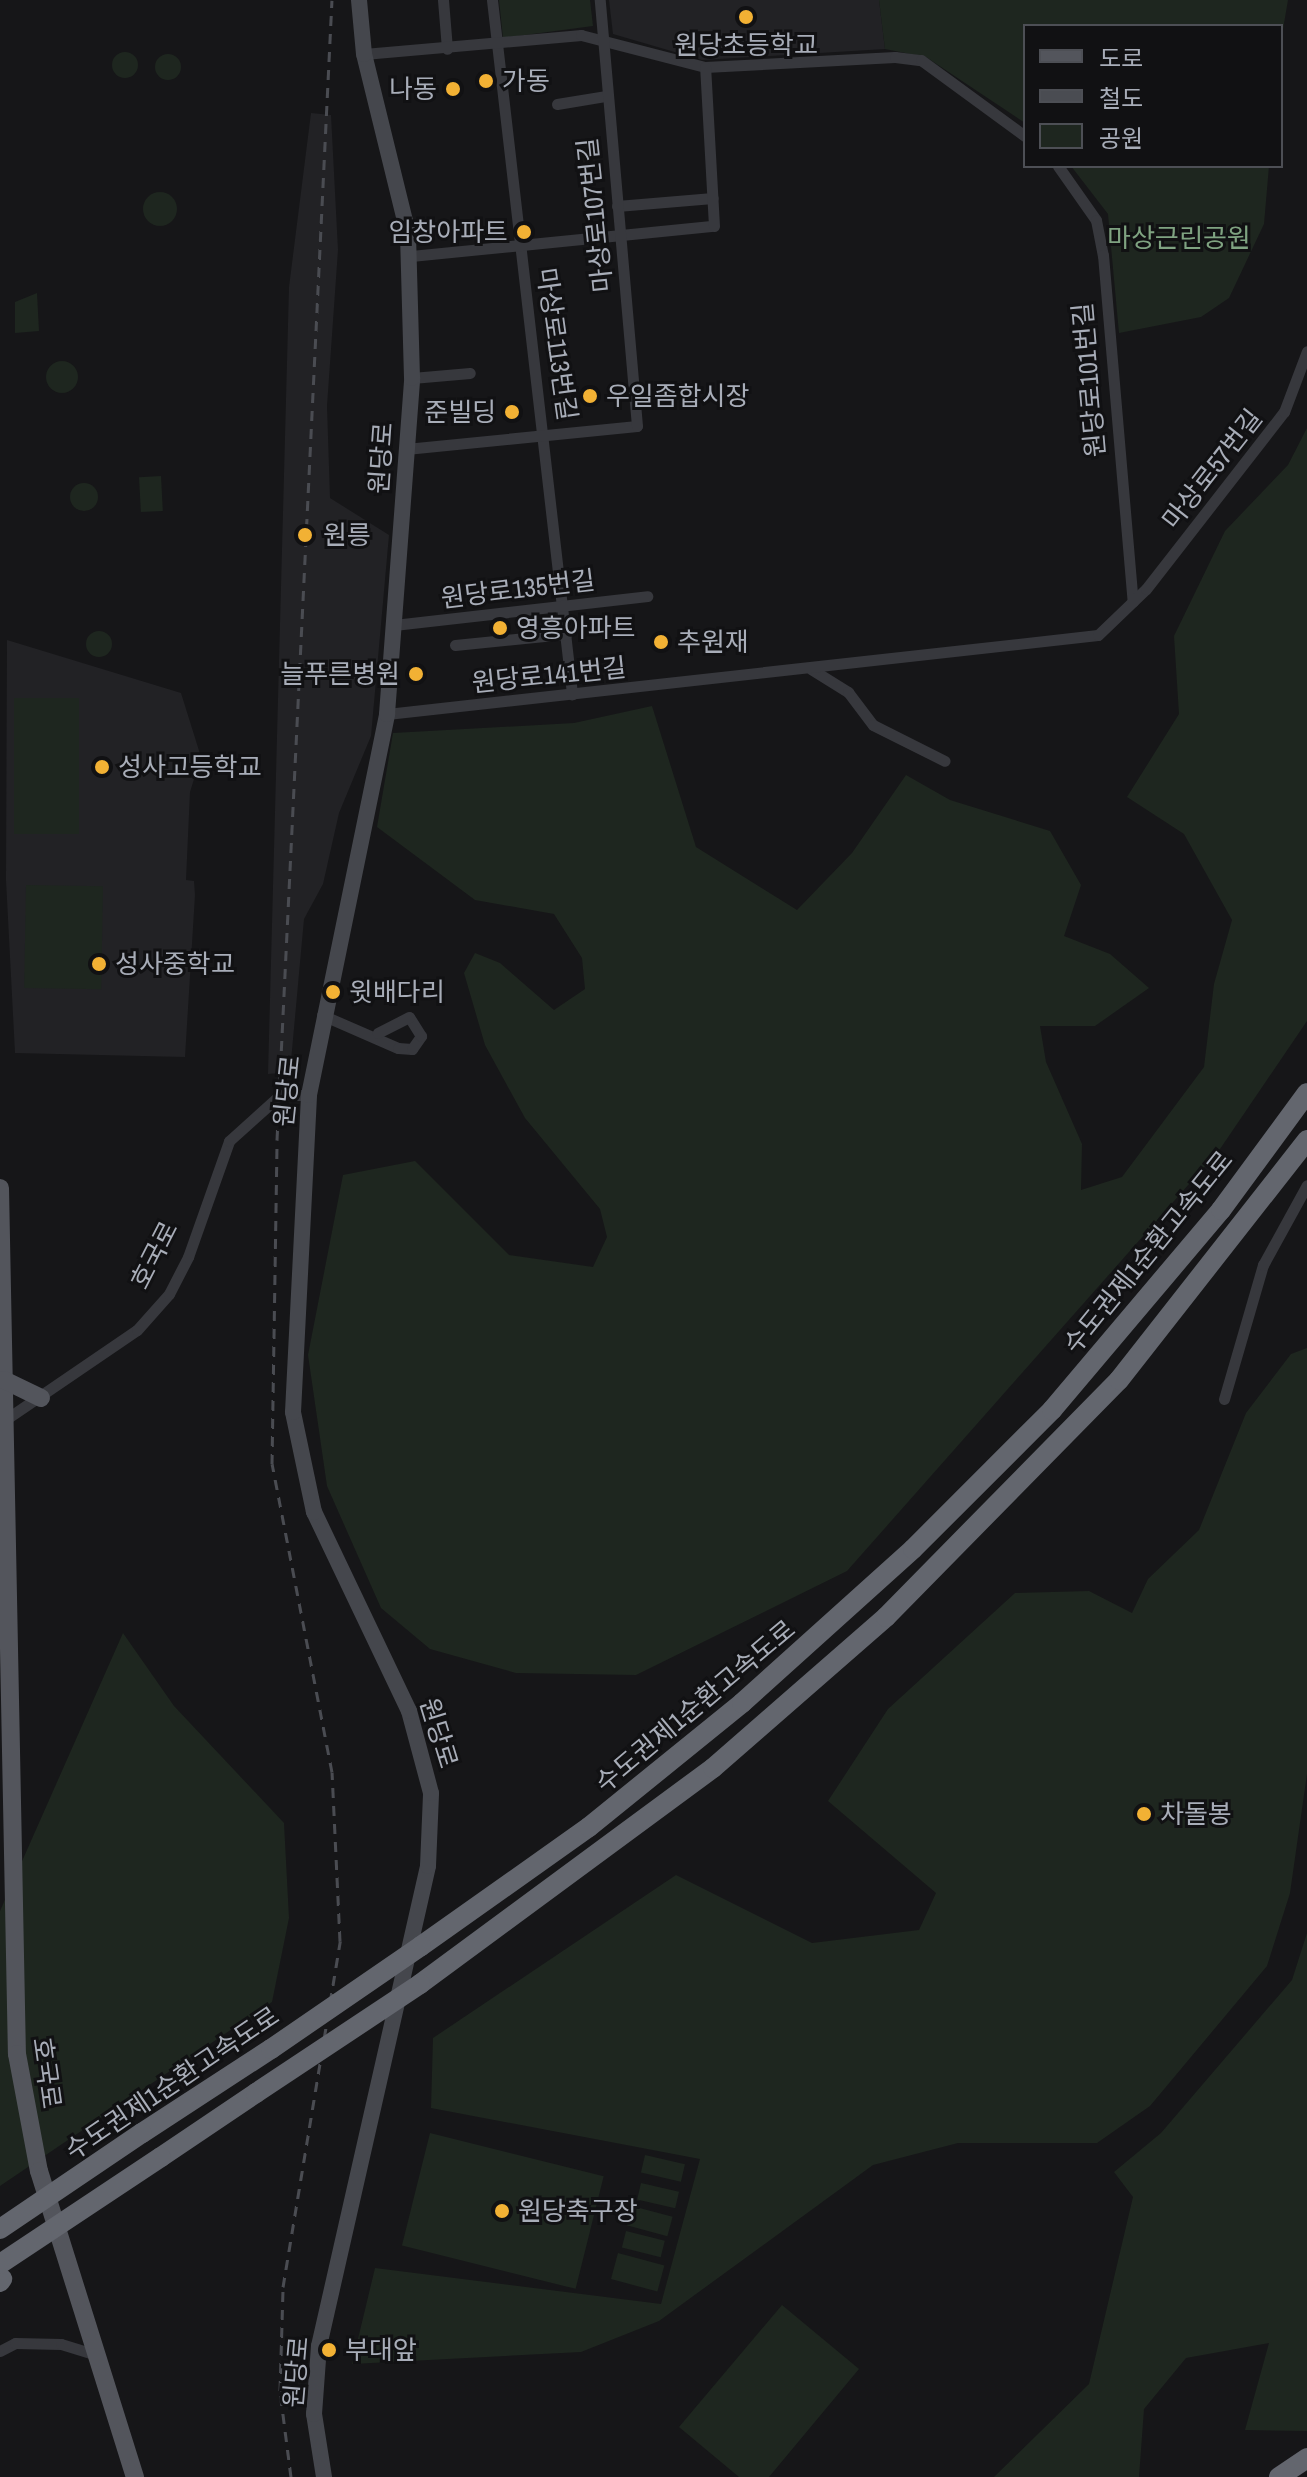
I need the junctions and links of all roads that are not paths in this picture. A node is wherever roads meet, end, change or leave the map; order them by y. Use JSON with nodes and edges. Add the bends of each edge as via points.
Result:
{"nodes":[{"id":1,"x":359,"y":0,"type":"edge"},
{"id":2,"x":443,"y":0,"type":"edge"},
{"id":3,"x":492,"y":0,"type":"edge"},
{"id":4,"x":600,"y":0,"type":"edge"},
{"id":5,"x":604,"y":39,"type":"junction"},
{"id":6,"x":498,"y":46,"type":"junction"},
{"id":7,"x":447,"y":49,"type":"junction"},
{"id":8,"x":364,"y":54,"type":"junction"},
{"id":9,"x":705,"y":67,"type":"junction"},
{"id":10,"x":606,"y":96,"type":"junction"},
{"id":11,"x":557,"y":104,"type":"dead end"},
{"id":12,"x":1023,"y":135,"type":"edge"},
{"id":13,"x":1059,"y":168,"type":"edge"},
{"id":14,"x":713,"y":198,"type":"junction"},
{"id":15,"x":617,"y":206,"type":"junction"},
{"id":16,"x":620,"y":235,"type":"junction"},
{"id":17,"x":521,"y":245,"type":"junction"},
{"id":18,"x":411,"y":256,"type":"junction"},
{"id":19,"x":1307,"y":351,"type":"edge"},
{"id":20,"x":470,"y":373,"type":"dead end"},
{"id":21,"x":412,"y":378,"type":"junction"},
{"id":22,"x":547,"y":436,"type":"junction"},
{"id":23,"x":406,"y":449,"type":"junction"},
{"id":24,"x":647,"y":596,"type":"dead end"},
{"id":25,"x":1133,"y":602,"type":"junction"},
{"id":26,"x":564,"y":607,"type":"junction"},
{"id":27,"x":394,"y":625,"type":"junction"},
{"id":28,"x":566,"y":634,"type":"junction"},
{"id":29,"x":455,"y":645,"type":"dead end"},
{"id":30,"x":811,"y":669,"type":"junction"},
{"id":31,"x":572,"y":694,"type":"junction"},
{"id":32,"x":387,"y":714,"type":"junction"},
{"id":33,"x":945,"y":761,"type":"dead end"},
{"id":34,"x":321,"y":1014,"type":"junction"},
{"id":35,"x":378,"y":1033,"type":"dead end"},
{"id":36,"x":1307,"y":1093,"type":"edge"},
{"id":37,"x":309,"y":1095,"type":"junction"},
{"id":38,"x":1307,"y":1140,"type":"edge"},
{"id":39,"x":1307,"y":1185,"type":"edge"},
{"id":40,"x":0,"y":1188,"type":"edge"},
{"id":41,"x":4,"y":1380,"type":"junction"},
{"id":42,"x":41,"y":1398,"type":"junction"},
{"id":43,"x":1224,"y":1399,"type":"dead end"},
{"id":44,"x":3,"y":1422,"type":"edge"},
{"id":45,"x":0,"y":1696,"type":"edge"},
{"id":46,"x":1,"y":1824,"type":"edge"},
{"id":47,"x":5,"y":1940,"type":"edge"},
{"id":48,"x":78,"y":2176,"type":"junction"},
{"id":49,"x":0,"y":2212,"type":"edge"},
{"id":50,"x":0,"y":2229,"type":"edge"},
{"id":51,"x":1,"y":2275,"type":"edge"},
{"id":52,"x":89,"y":2350,"type":"junction"},
{"id":53,"x":0,"y":2351,"type":"edge"},
{"id":54,"x":1307,"y":2458,"type":"edge"},
{"id":55,"x":1307,"y":2471,"type":"edge"},
{"id":56,"x":124,"y":2477,"type":"edge"},
{"id":57,"x":135,"y":2477,"type":"edge"},
{"id":58,"x":324,"y":2477,"type":"edge"},
{"id":59,"x":1279,"y":2477,"type":"edge"},
{"id":60,"x":1296,"y":2477,"type":"edge"}],
"edges":[{"from":1,"to":8,"type":"main road","name":"원당로"},
{"from":2,"to":7,"type":"street"},
{"from":3,"to":6,"type":"street","name":"마상로113번길"},
{"from":4,"to":5,"type":"street","name":"마상로107번길"},
{"from":5,"to":6,"type":"street"},
{"from":5,"to":9,"type":"street"},
{"from":5,"to":10,"type":"street","name":"마상로107번길"},
{"from":6,"to":7,"type":"street"},
{"from":6,"to":17,"type":"street","name":"마상로113번길"},
{"from":7,"to":8,"type":"street"},
{"from":8,"to":18,"type":"main road","name":"원당로"},
{"from":9,"to":12,"type":"street","via":[[850,55],[921,60]]},
{"from":9,"to":14,"type":"street"},
{"from":10,"to":11,"type":"street"},
{"from":10,"to":15,"type":"street","name":"마상로107번길"},
{"from":13,"to":25,"type":"street","name":"원당로101번길","via":[[1096,220],[1103,255]]},
{"from":14,"to":15,"type":"street"},
{"from":14,"to":16,"type":"street","via":[[714,226]]},
{"from":15,"to":16,"type":"street","name":"마상로107번길"},
{"from":16,"to":17,"type":"street"},
{"from":16,"to":22,"type":"street","name":"마상로107번길","via":[[637,426]]},
{"from":17,"to":18,"type":"street"},
{"from":17,"to":22,"type":"street","name":"마상로113번길"},
{"from":18,"to":21,"type":"main road","name":"원당로"},
{"from":19,"to":25,"type":"street","name":"마상로57번길","via":[[1284,412]]},
{"from":20,"to":21,"type":"street"},
{"from":21,"to":23,"type":"main road","name":"원당로"},
{"from":22,"to":23,"type":"street"},
{"from":22,"to":26,"type":"street","name":"마상로113번길"},
{"from":23,"to":27,"type":"main road","name":"원당로"},
{"from":24,"to":26,"type":"street","name":"원당로135번길"},
{"from":25,"to":30,"type":"street","name":"원당로141번길","via":[[1098,635]]},
{"from":26,"to":27,"type":"street","name":"원당로135번길"},
{"from":26,"to":28,"type":"street","name":"마상로113번길"},
{"from":27,"to":32,"type":"main road","name":"원당로"},
{"from":28,"to":29,"type":"street"},
{"from":28,"to":31,"type":"street","name":"마상로113번길"},
{"from":30,"to":31,"type":"street","name":"원당로141번길"},
{"from":30,"to":33,"type":"street","via":[[848,692],[873,725]]},
{"from":31,"to":32,"type":"street","name":"원당로141번길"},
{"from":32,"to":34,"type":"main road","name":"원당로"},
{"from":34,"to":35,"type":"street"},
{"from":34,"to":37,"type":"main road","name":"원당로"},
{"from":36,"to":48,"type":"highway","name":"수도권제1순환고속도로","bridge":true,"via":[[1221,1210],[1052,1410],[913,1549],[742,1703],[589,1827]]},
{"from":37,"to":42,"type":"street","name":"호국로","via":[[280,1095],[251,1114],[217,1166],[169,1294],[137,1330]]},
{"from":37,"to":58,"type":"main road","name":"원당로","via":[[293,1412],[301,1467],[335,1564],[409,1711],[431,1793],[428,1866],[319,2346],[314,2414]]},
{"from":38,"to":51,"type":"highway","bridge":true,"via":[[1119,1380],[886,1617],[702,1777],[420,1984],[70,2218]]},
{"from":39,"to":43,"type":"street","via":[[1263,1265]]},
{"from":40,"to":41,"type":"main road","name":"호국로"},
{"from":41,"to":42,"type":"main road"},
{"from":41,"to":44,"type":"main road","name":"호국로"},
{"from":42,"to":44,"type":"street","name":"호국로"},
{"from":44,"to":47,"type":"main road","name":"호국로"},
{"from":45,"to":46,"type":"main road","name":"호국로"},
{"from":46,"to":47,"type":"main road","name":"호국로"},
{"from":47,"to":52,"type":"main road","name":"호국로","via":[[13,2107]]},
{"from":48,"to":49,"type":"highway","bridge":true},
{"from":48,"to":50,"type":"highway","name":"수도권제1순환고속도로","bridge":true},
{"from":52,"to":53,"type":"street","via":[[15,2343]]},
{"from":52,"to":56,"type":"main road","name":"호국로"},
{"from":52,"to":57,"type":"main road","name":"호국로"},
{"from":54,"to":59,"type":"highway"},
{"from":55,"to":60,"type":"highway"}]}
